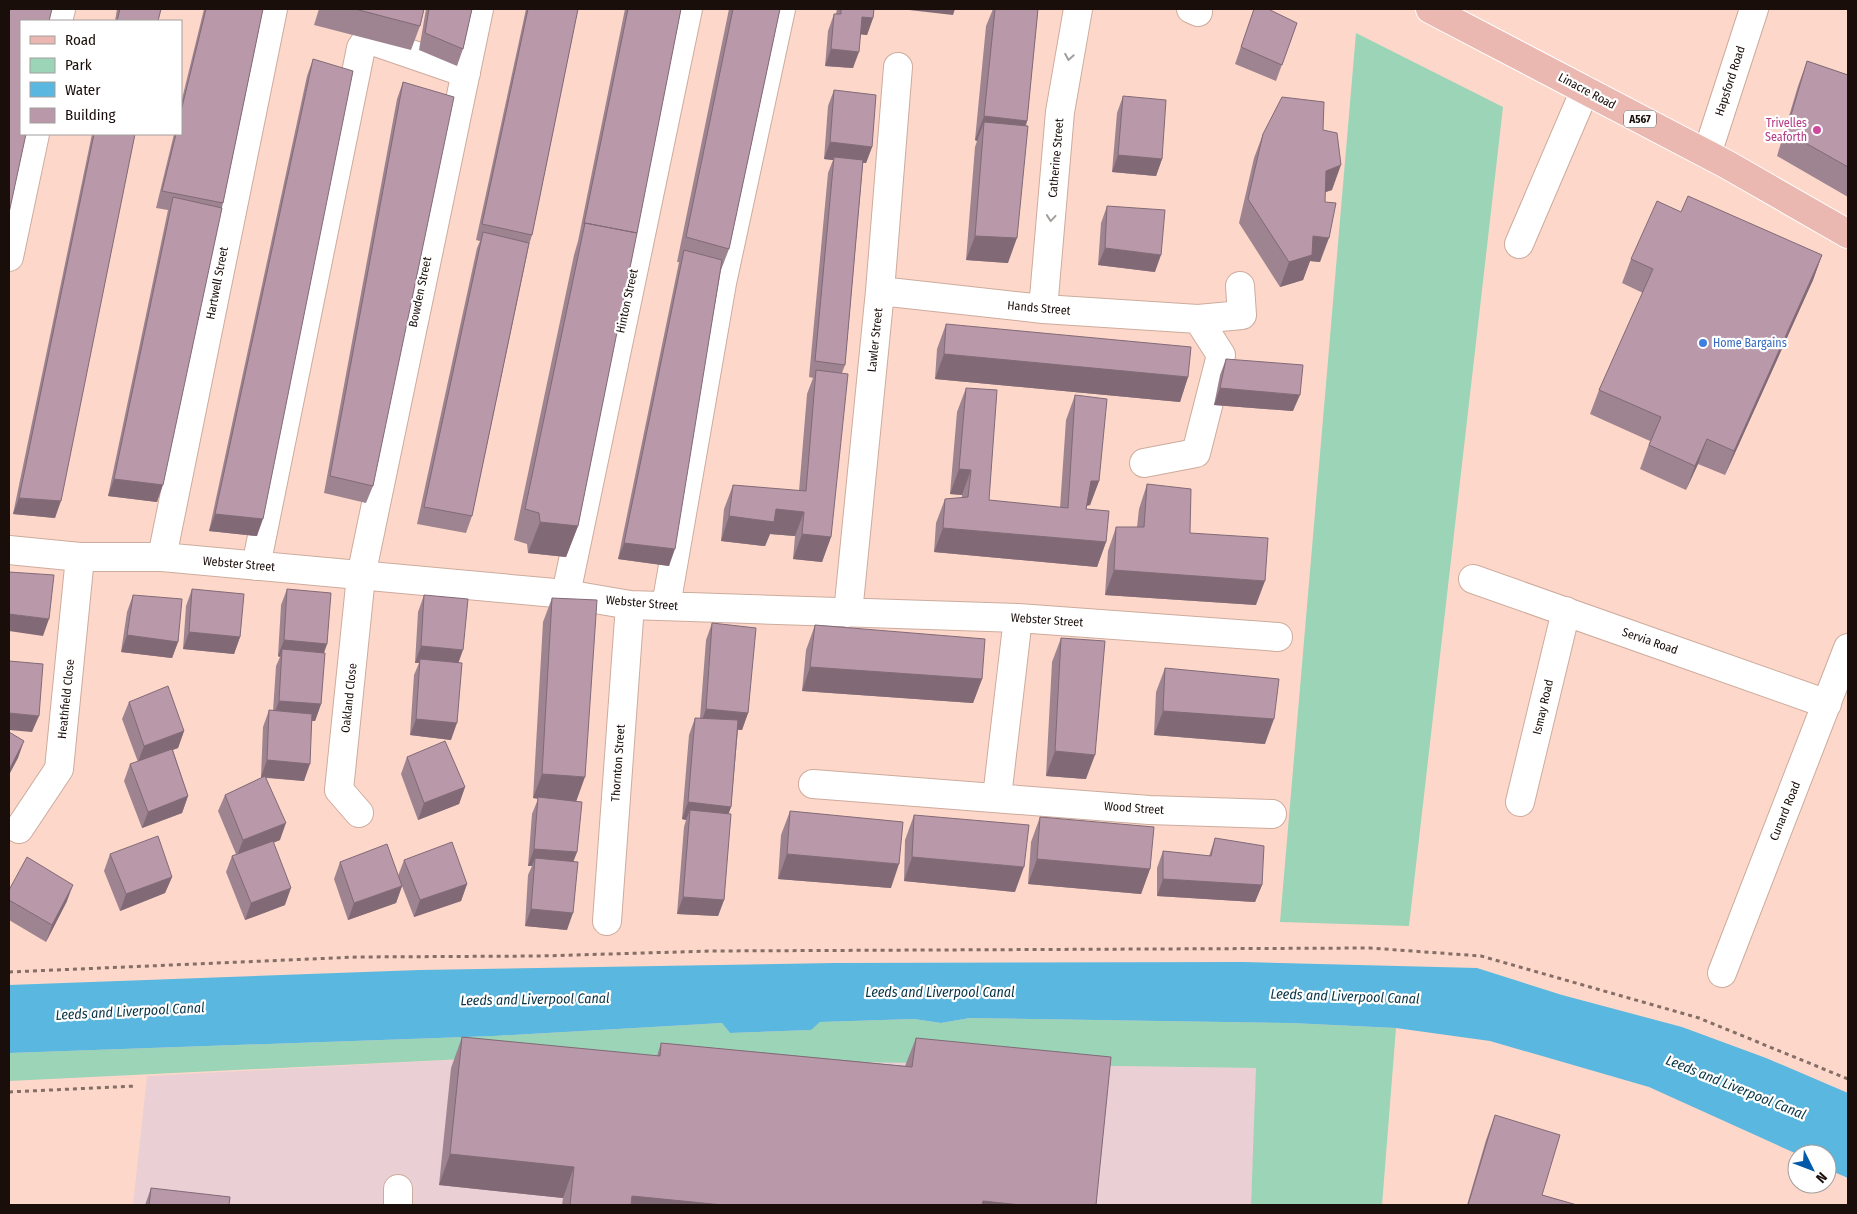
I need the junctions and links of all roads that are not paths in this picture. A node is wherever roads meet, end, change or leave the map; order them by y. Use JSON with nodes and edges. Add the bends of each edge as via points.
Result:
{"nodes":[{"id":1,"x":273,"y":9,"type":"edge"},
{"id":2,"x":479,"y":9,"type":"edge"},
{"id":3,"x":688,"y":9,"type":"edge"},
{"id":4,"x":781,"y":9,"type":"edge"},
{"id":5,"x":1078,"y":9,"type":"edge"},
{"id":6,"x":1430,"y":9,"type":"edge"},
{"id":7,"x":1754,"y":9,"type":"edge"},
{"id":8,"x":898,"y":67,"type":"dead end"},
{"id":9,"x":466,"y":73,"type":"junction"},
{"id":10,"x":1585,"y":90,"type":"junction"},
{"id":11,"x":35,"y":135,"type":"edge"},
{"id":12,"x":1707,"y":154,"type":"junction"},
{"id":13,"x":1848,"y":234,"type":"edge"},
{"id":14,"x":1519,"y":244,"type":"dead end"},
{"id":15,"x":9,"y":257,"type":"edge"},
{"id":16,"x":1240,"y":286,"type":"dead end"},
{"id":17,"x":880,"y":291,"type":"junction"},
{"id":18,"x":1043,"y":309,"type":"junction"},
{"id":19,"x":1198,"y":319,"type":"junction"},
{"id":20,"x":1144,"y":463,"type":"dead end"},
{"id":21,"x":9,"y":550,"type":"edge"},
{"id":22,"x":80,"y":557,"type":"junction"},
{"id":23,"x":162,"y":557,"type":"junction"},
{"id":24,"x":256,"y":566,"type":"junction"},
{"id":25,"x":362,"y":576,"type":"junction"},
{"id":26,"x":1473,"y":579,"type":"dead end"},
{"id":27,"x":566,"y":594,"type":"junction"},
{"id":28,"x":630,"y":605,"type":"junction"},
{"id":29,"x":666,"y":606,"type":"junction"},
{"id":30,"x":1566,"y":611,"type":"junction"},
{"id":31,"x":848,"y":612,"type":"junction"},
{"id":32,"x":1018,"y":618,"type":"junction"},
{"id":33,"x":1278,"y":637,"type":"dead end"},
{"id":34,"x":1848,"y":648,"type":"edge"},
{"id":35,"x":1827,"y":704,"type":"junction"},
{"id":36,"x":813,"y":784,"type":"dead end"},
{"id":37,"x":997,"y":797,"type":"junction"},
{"id":38,"x":1520,"y":802,"type":"dead end"},
{"id":39,"x":359,"y":813,"type":"dead end"},
{"id":40,"x":1272,"y":814,"type":"dead end"},
{"id":41,"x":19,"y":829,"type":"dead end"},
{"id":42,"x":607,"y":921,"type":"dead end"},
{"id":43,"x":1722,"y":973,"type":"dead end"}],
"edges":[{"from":1,"to":23,"type":"street","name":"Hartwell Street"},
{"from":2,"to":9,"type":"street","name":"Bowden Street"},
{"from":3,"to":27,"type":"street","name":"Hinton Street"},
{"from":4,"to":29,"type":"street","via":[[722,283]]},
{"from":5,"to":18,"type":"street","name":"Catherine Street","one_way":true,"via":[[1060,112]]},
{"from":6,"to":10,"type":"main road","name":"Linacre Road","number":"A567"},
{"from":7,"to":12,"type":"street","name":"Hapsford Road"},
{"from":8,"to":17,"type":"street","name":"Lawler Street"},
{"from":9,"to":24,"type":"street","via":[[367,39],[361,48]]},
{"from":9,"to":25,"type":"street","name":"Bowden Street"},
{"from":10,"to":12,"type":"main road","name":"Linacre Road","number":"A567"},
{"from":10,"to":14,"type":"street"},
{"from":11,"to":15,"type":"street"},
{"from":12,"to":13,"type":"main road","name":"Linacre Road","number":"A567"},
{"from":16,"to":19,"type":"street","name":"Hands Street","via":[[1242,315]]},
{"from":17,"to":18,"type":"street","name":"Hands Street"},
{"from":17,"to":31,"type":"street","name":"Lawler Street"},
{"from":18,"to":19,"type":"street","name":"Hands Street"},
{"from":19,"to":20,"type":"street","via":[[1221,355],[1196,453]]},
{"from":21,"to":22,"type":"street","name":"Webster Street"},
{"from":22,"to":23,"type":"street","name":"Webster Street"},
{"from":22,"to":41,"type":"street","name":"Heathfield Close","via":[[59,769]]},
{"from":23,"to":24,"type":"street","name":"Webster Street"},
{"from":24,"to":25,"type":"street","name":"Webster Street"},
{"from":25,"to":27,"type":"street","name":"Webster Street"},
{"from":25,"to":39,"type":"street","name":"Oakland Close","via":[[339,790]]},
{"from":26,"to":30,"type":"street","name":"Servia Road"},
{"from":27,"to":28,"type":"street","name":"Webster Street"},
{"from":28,"to":29,"type":"street","name":"Webster Street"},
{"from":28,"to":42,"type":"street","name":"Thornton Street"},
{"from":29,"to":31,"type":"street","name":"Webster Street"},
{"from":30,"to":35,"type":"street","name":"Servia Road"},
{"from":30,"to":38,"type":"street","name":"Ismay Road"},
{"from":31,"to":32,"type":"street","name":"Webster Street"},
{"from":32,"to":33,"type":"street","name":"Webster Street"},
{"from":32,"to":37,"type":"street"},
{"from":34,"to":35,"type":"street","name":"Cunard Road"},
{"from":35,"to":43,"type":"street","name":"Cunard Road"},
{"from":36,"to":37,"type":"street","name":"Wood Street"},
{"from":37,"to":40,"type":"street","name":"Wood Street","via":[[1149,810]]}]}
